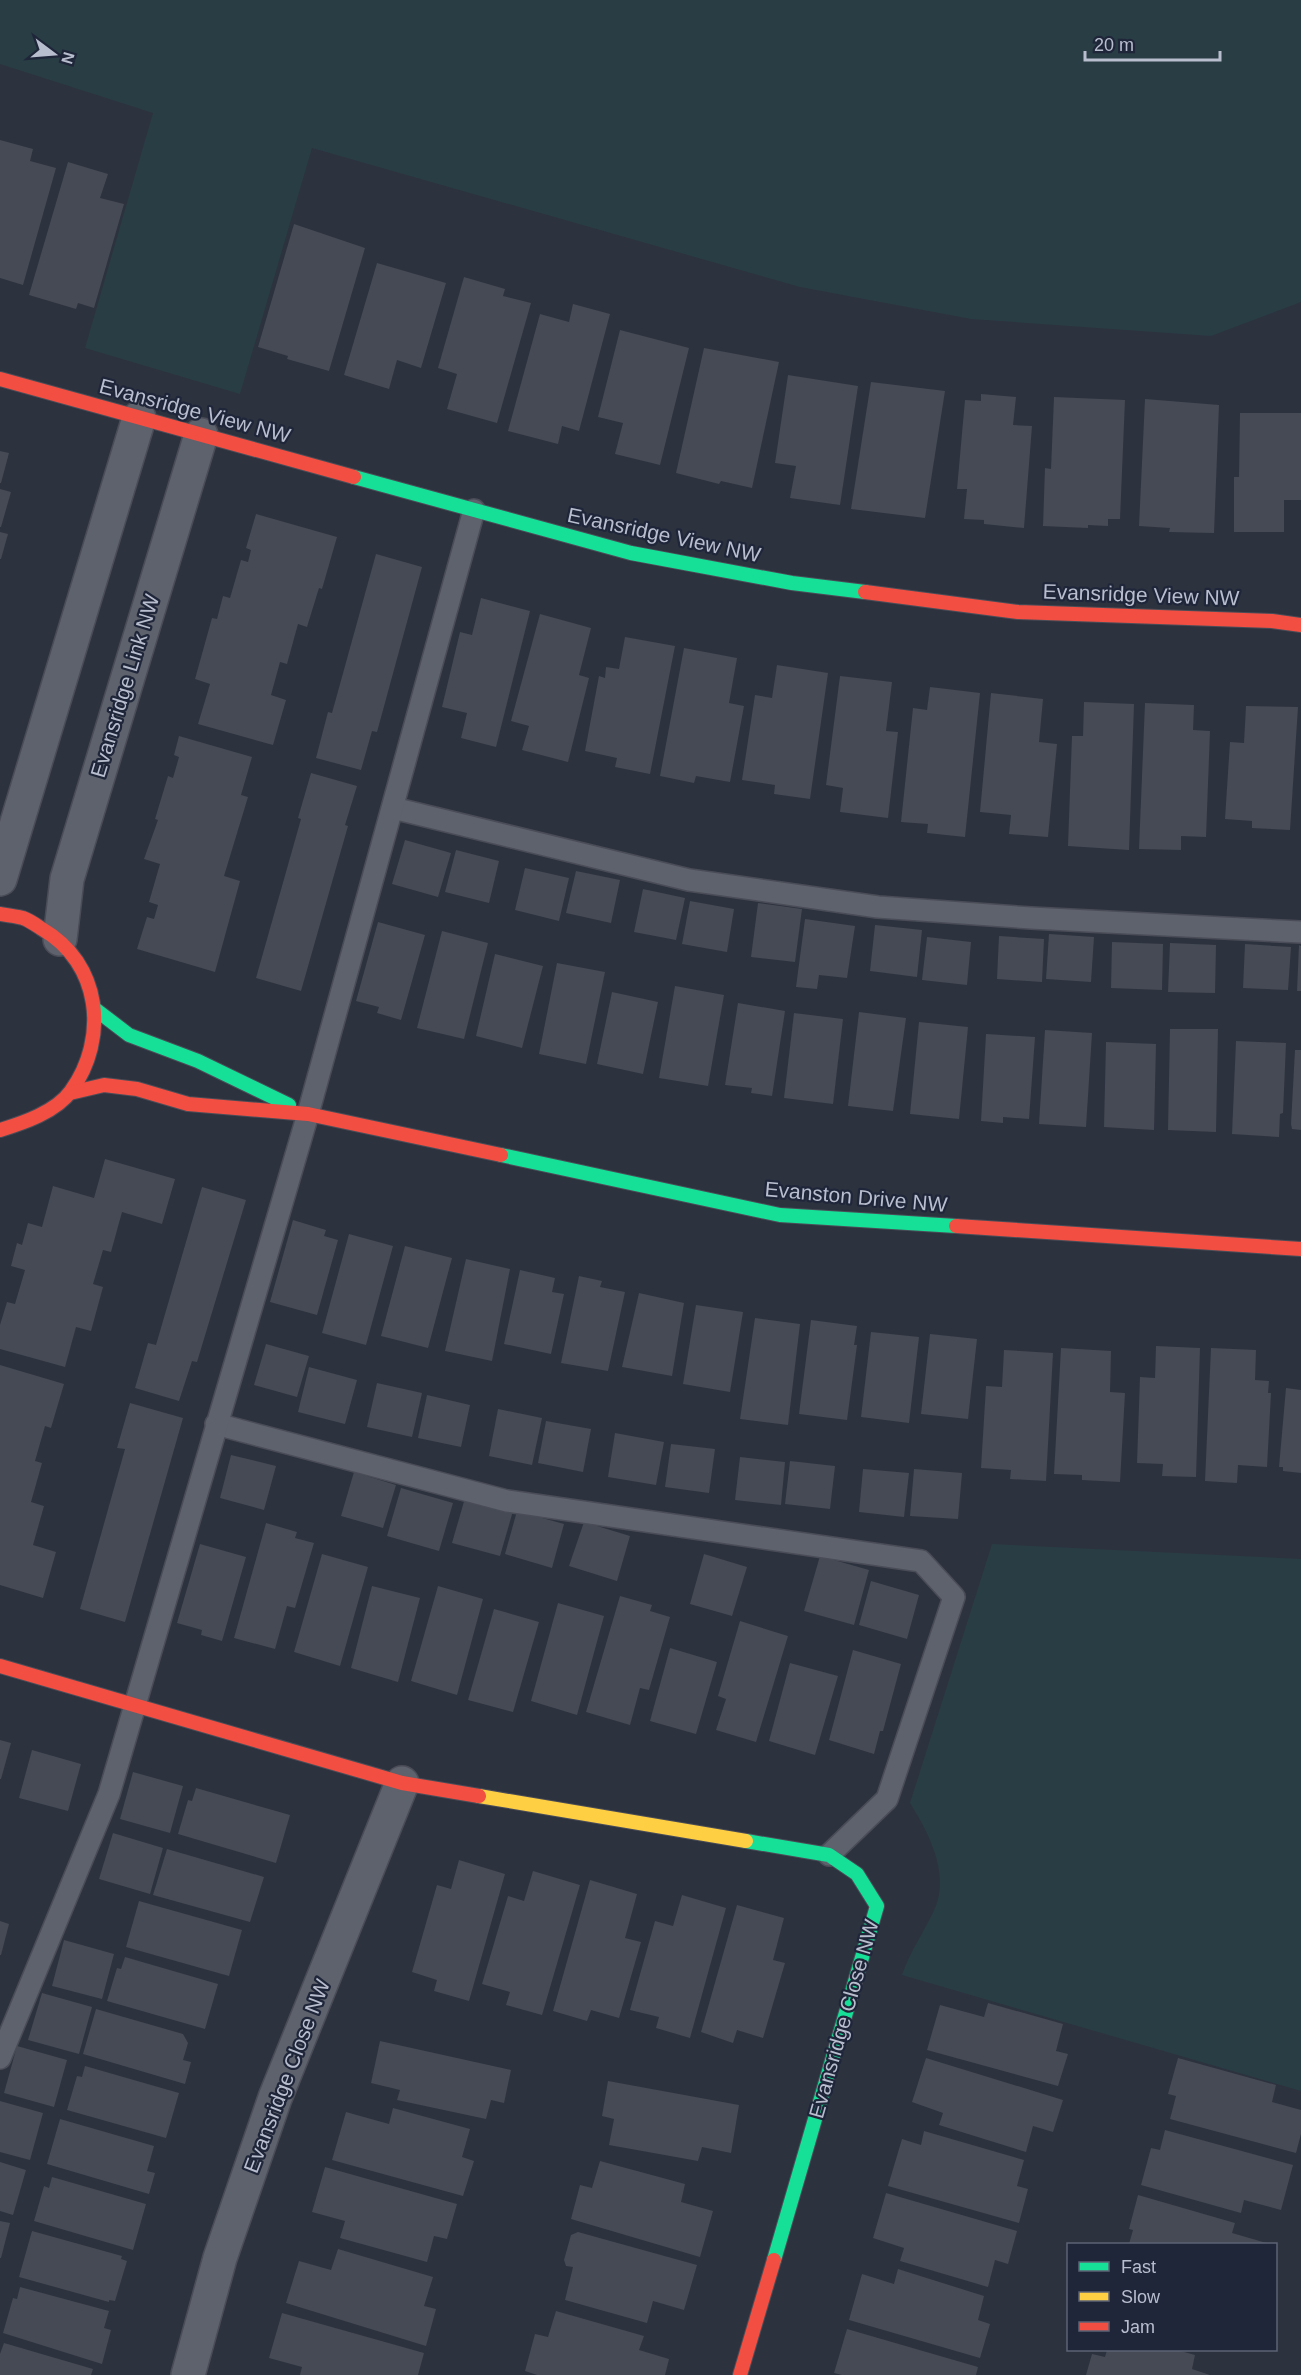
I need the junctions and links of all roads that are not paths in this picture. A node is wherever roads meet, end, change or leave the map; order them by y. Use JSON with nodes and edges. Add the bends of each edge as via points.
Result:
{"nodes":[{"id":1,"x":0,"y":379,"type":"edge"},
{"id":2,"x":139,"y":418,"type":"junction"},
{"id":3,"x":201,"y":435,"type":"junction"},
{"id":4,"x":474,"y":510,"type":"junction"},
{"id":5,"x":1301,"y":625,"type":"edge"},
{"id":6,"x":393,"y":808,"type":"junction"},
{"id":7,"x":0,"y":879,"type":"edge"},
{"id":8,"x":0,"y":914,"type":"edge"},
{"id":9,"x":1301,"y":932,"type":"edge"},
{"id":10,"x":60,"y":939,"type":"junction"},
{"id":11,"x":95,"y":1010,"type":"junction"},
{"id":12,"x":70,"y":1093,"type":"junction"},
{"id":13,"x":308,"y":1114,"type":"junction"},
{"id":14,"x":0,"y":1130,"type":"edge"},
{"id":15,"x":1301,"y":1249,"type":"edge"},
{"id":16,"x":216,"y":1424,"type":"junction"},
{"id":17,"x":0,"y":1666,"type":"edge"},
{"id":18,"x":135,"y":1706,"type":"junction"},
{"id":19,"x":402,"y":1783,"type":"junction"},
{"id":20,"x":829,"y":1855,"type":"junction"},
{"id":21,"x":0,"y":2058,"type":"edge"},
{"id":22,"x":188,"y":2375,"type":"edge"},
{"id":23,"x":740,"y":2375,"type":"edge"}],
"edges":[{"from":1,"to":2,"type":"street","name":"Evansridge View NW"},
{"from":2,"to":3,"type":"street","name":"Evansridge View NW"},
{"from":2,"to":7,"type":"street"},
{"from":3,"to":4,"type":"street","name":"Evansridge View NW"},
{"from":3,"to":10,"type":"street","name":"Evansridge Link NW","via":[[67,879]]},
{"from":4,"to":5,"type":"street","name":"Evansridge View NW","via":[[631,553],[792,583],[1018,612]]},
{"from":4,"to":6,"type":"lane"},
{"from":6,"to":9,"type":"lane","via":[[689,880],[878,907]]},
{"from":6,"to":13,"type":"lane"},
{"from":8,"to":10,"type":"street","via":[[24,918]]},
{"from":10,"to":11,"type":"street","via":[[84,971]]},
{"from":11,"to":12,"type":"street","via":[[91,1054]]},
{"from":11,"to":13,"type":"street","name":"Evanston Drive NW","via":[[129,1035],[198,1061]]},
{"from":12,"to":13,"type":"street","name":"Evanston Drive NW","via":[[104,1085],[137,1089],[188,1104]]},
{"from":12,"to":14,"type":"street","via":[[38,1118]]},
{"from":13,"to":15,"type":"street","name":"Evanston Drive NW","via":[[780,1215]]},
{"from":13,"to":16,"type":"lane"},
{"from":16,"to":18,"type":"lane"},
{"from":16,"to":20,"type":"lane","via":[[507,1501],[921,1561],[954,1597],[886,1800]]},
{"from":17,"to":18,"type":"street","name":"Evansridge Close NW"},
{"from":18,"to":19,"type":"street","name":"Evansridge Close NW"},
{"from":18,"to":21,"type":"lane","via":[[109,1794]]},
{"from":19,"to":20,"type":"street","name":"Evansridge Close NW"},
{"from":19,"to":22,"type":"street","name":"Evansridge Close NW","via":[[275,2098],[220,2258]]},
{"from":20,"to":23,"type":"street","name":"Evansridge Close NW","via":[[857,1874],[877,1906]]}]}
